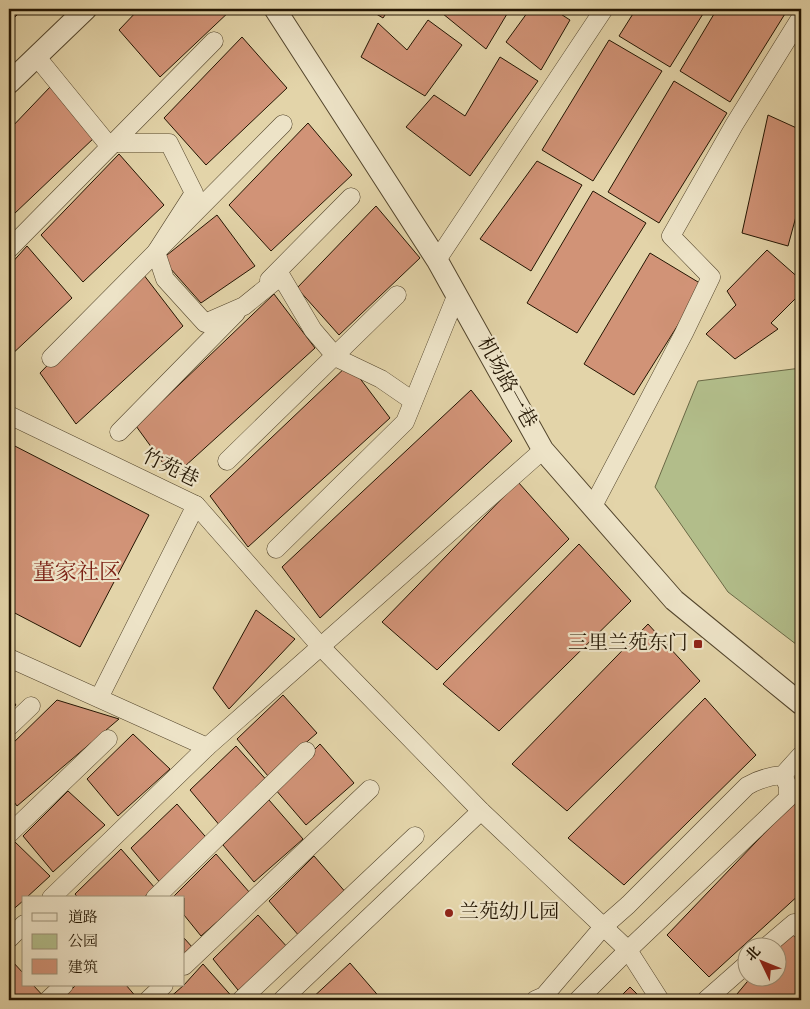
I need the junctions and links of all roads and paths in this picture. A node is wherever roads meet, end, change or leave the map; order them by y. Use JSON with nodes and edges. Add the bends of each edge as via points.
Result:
{"nodes":[{"id":1,"x":86,"y":9,"type":"edge"},
{"id":2,"x":276,"y":9,"type":"edge"},
{"id":3,"x":604,"y":9,"type":"edge"},
{"id":4,"x":801,"y":17,"type":"edge"},
{"id":5,"x":214,"y":41,"type":"dead end"},
{"id":6,"x":36,"y":56,"type":"junction"},
{"id":7,"x":9,"y":82,"type":"edge"},
{"id":8,"x":283,"y":124,"type":"dead end"},
{"id":9,"x":114,"y":143,"type":"junction"},
{"id":10,"x":351,"y":197,"type":"dead end"},
{"id":11,"x":9,"y":249,"type":"edge"},
{"id":12,"x":156,"y":252,"type":"junction"},
{"id":13,"x":437,"y":260,"type":"junction"},
{"id":14,"x":457,"y":294,"type":"junction"},
{"id":15,"x":397,"y":295,"type":"dead end"},
{"id":16,"x":244,"y":306,"type":"junction"},
{"id":17,"x":334,"y":355,"type":"junction"},
{"id":18,"x":51,"y":358,"type":"dead end"},
{"id":19,"x":413,"y":401,"type":"junction"},
{"id":20,"x":9,"y":415,"type":"edge"},
{"id":21,"x":119,"y":432,"type":"dead end"},
{"id":22,"x":543,"y":450,"type":"junction"},
{"id":23,"x":227,"y":461,"type":"dead end"},
{"id":24,"x":196,"y":505,"type":"junction"},
{"id":25,"x":593,"y":506,"type":"junction"},
{"id":26,"x":276,"y":549,"type":"dead end"},
{"id":27,"x":321,"y":647,"type":"junction"},
{"id":28,"x":9,"y":658,"type":"edge"},
{"id":29,"x":99,"y":698,"type":"junction"},
{"id":30,"x":801,"y":704,"type":"edge"},
{"id":31,"x":31,"y":706,"type":"dead end"},
{"id":32,"x":9,"y":727,"type":"edge"},
{"id":33,"x":108,"y":740,"type":"dead end"},
{"id":34,"x":207,"y":747,"type":"junction"},
{"id":35,"x":306,"y":752,"type":"dead end"},
{"id":36,"x":801,"y":755,"type":"edge"},
{"id":37,"x":783,"y":775,"type":"junction"},
{"id":38,"x":370,"y":789,"type":"dead end"},
{"id":39,"x":481,"y":811,"type":"junction"},
{"id":40,"x":9,"y":834,"type":"edge"},
{"id":41,"x":415,"y":836,"type":"dead end"},
{"id":42,"x":53,"y":896,"type":"edge"},
{"id":43,"x":157,"y":896,"type":"edge"},
{"id":44,"x":22,"y":926,"type":"edge"},
{"id":45,"x":603,"y":927,"type":"junction"},
{"id":46,"x":801,"y":930,"type":"edge"},
{"id":47,"x":778,"y":936,"type":"edge"},
{"id":48,"x":9,"y":938,"type":"edge"},
{"id":49,"x":628,"y":950,"type":"junction"},
{"id":50,"x":185,"y":965,"type":"edge"},
{"id":51,"x":738,"y":972,"type":"edge"},
{"id":52,"x":63,"y":986,"type":"edge"},
{"id":53,"x":163,"y":986,"type":"edge"},
{"id":54,"x":48,"y":1000,"type":"edge"},
{"id":55,"x":148,"y":1000,"type":"edge"},
{"id":56,"x":241,"y":1000,"type":"edge"},
{"id":57,"x":282,"y":1000,"type":"edge"},
{"id":58,"x":535,"y":1000,"type":"edge"},
{"id":59,"x":578,"y":1000,"type":"edge"},
{"id":60,"x":660,"y":1000,"type":"edge"},
{"id":61,"x":706,"y":1000,"type":"edge"}],
"edges":[{"from":1,"to":6,"type":"street"},
{"from":2,"to":13,"type":"street","name":"机场路一巷"},
{"from":3,"to":13,"type":"street"},
{"from":4,"to":25,"type":"street","via":[[671,236],[711,277]]},
{"from":5,"to":9,"type":"street"},
{"from":6,"to":7,"type":"street"},
{"from":6,"to":9,"type":"street","via":[[107,143]]},
{"from":8,"to":12,"type":"street"},
{"from":9,"to":11,"type":"street"},
{"from":9,"to":12,"type":"street","via":[[169,143],[194,193]]},
{"from":10,"to":16,"type":"street"},
{"from":12,"to":16,"type":"street","via":[[165,279],[205,323]]},
{"from":12,"to":18,"type":"street"},
{"from":13,"to":14,"type":"street","name":"机场路一巷"},
{"from":14,"to":19,"type":"street"},
{"from":14,"to":22,"type":"street","name":"机场路一巷"},
{"from":15,"to":17,"type":"street"},
{"from":16,"to":17,"type":"street","via":[[280,276],[313,330]]},
{"from":16,"to":21,"type":"street"},
{"from":17,"to":19,"type":"street","via":[[381,378]]},
{"from":17,"to":23,"type":"street"},
{"from":19,"to":26,"type":"street","via":[[405,422]]},
{"from":20,"to":24,"type":"street","name":"竹苑巷"},
{"from":22,"to":25,"type":"street","name":"机场路一巷"},
{"from":22,"to":27,"type":"street"},
{"from":24,"to":27,"type":"street","name":"竹苑巷"},
{"from":24,"to":29,"type":"street"},
{"from":25,"to":30,"type":"street","name":"机场路一巷","via":[[674,600]]},
{"from":27,"to":34,"type":"street"},
{"from":27,"to":39,"type":"street","name":"竹苑巷"},
{"from":28,"to":29,"type":"street"},
{"from":29,"to":34,"type":"street"},
{"from":31,"to":32,"type":"street"},
{"from":33,"to":40,"type":"street"},
{"from":34,"to":42,"type":"street"},
{"from":35,"to":43,"type":"street"},
{"from":36,"to":37,"type":"street"},
{"from":37,"to":45,"type":"street","via":[[758,779],[747,786]]},
{"from":37,"to":49,"type":"street","via":[[788,786],[788,798]]},
{"from":38,"to":50,"type":"street"},
{"from":39,"to":45,"type":"street","name":"竹苑巷"},
{"from":39,"to":57,"type":"street"},
{"from":41,"to":56,"type":"street"},
{"from":44,"to":48,"type":"street"},
{"from":45,"to":49,"type":"street","name":"竹苑巷"},
{"from":45,"to":58,"type":"street","via":[[544,996]]},
{"from":46,"to":47,"type":"street","via":[[794,922]]},
{"from":49,"to":59,"type":"street"},
{"from":49,"to":60,"type":"street","name":"竹苑巷"},
{"from":51,"to":61,"type":"street"},
{"from":52,"to":54,"type":"street"},
{"from":53,"to":55,"type":"street"}]}
